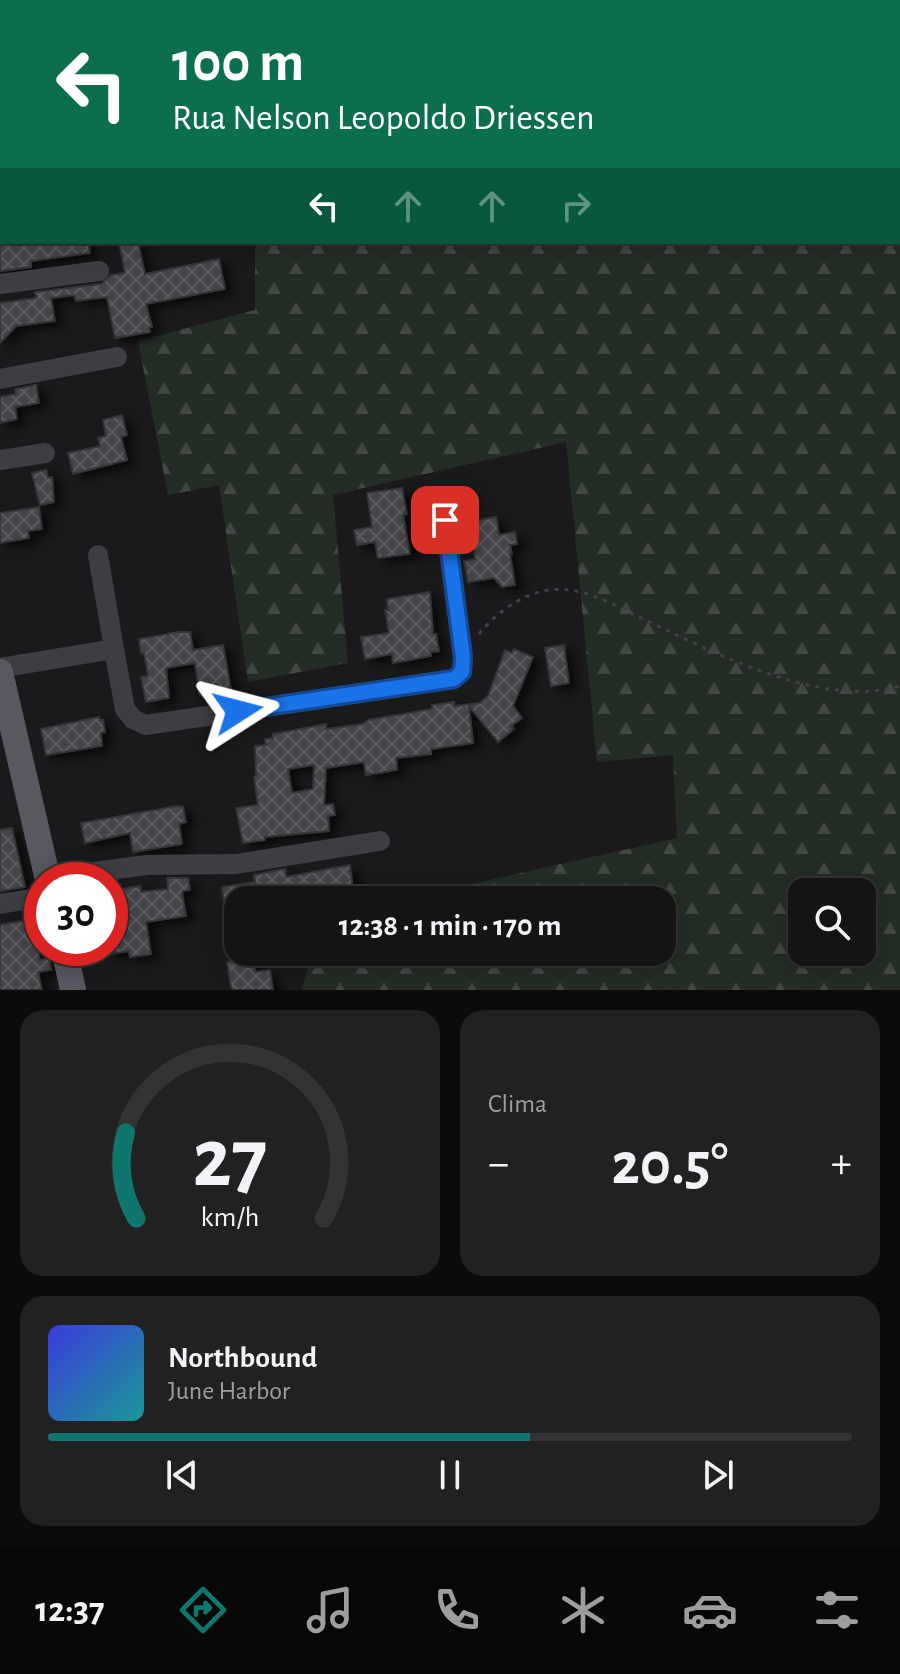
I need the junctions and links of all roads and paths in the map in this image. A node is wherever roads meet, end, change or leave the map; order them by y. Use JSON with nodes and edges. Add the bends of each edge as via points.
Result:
{"nodes":[{"id":1,"x":99,"y":271,"type":"dead end"},
{"id":2,"x":0,"y":284,"type":"edge"},
{"id":3,"x":117,"y":357,"type":"dead end"},
{"id":4,"x":0,"y":379,"type":"edge"},
{"id":5,"x":45,"y":453,"type":"dead end"},
{"id":6,"x":0,"y":460,"type":"edge"},
{"id":7,"x":445,"y":520,"type":"dead end"},
{"id":8,"x":98,"y":555,"type":"dead end"},
{"id":9,"x":114,"y":649,"type":"junction"},
{"id":10,"x":463,"y":657,"type":"junction"},
{"id":11,"x":1,"y":682,"type":"edge"},
{"id":12,"x":900,"y":686,"type":"edge"},
{"id":13,"x":380,"y":841,"type":"dead end"},
{"id":14,"x":41,"y":862,"type":"edge"},
{"id":15,"x":128,"y":869,"type":"edge"},
{"id":16,"x":24,"y":894,"type":"edge"},
{"id":17,"x":0,"y":904,"type":"edge"},
{"id":18,"x":68,"y":966,"type":"edge"},
{"id":19,"x":73,"y":990,"type":"edge"}],
"edges":[{"from":1,"to":2,"type":"street"},
{"from":3,"to":4,"type":"street"},
{"from":5,"to":6,"type":"street"},
{"from":7,"to":10,"type":"street"},
{"from":8,"to":9,"type":"street"},
{"from":9,"to":10,"type":"street","via":[[125,709],[146,725],[454,679],[462,672]]},
{"from":9,"to":11,"type":"street"},
{"from":10,"to":12,"type":"path","via":[[506,606],[549,590],[594,594],[713,650],[798,682],[842,691]]},
{"from":11,"to":14,"type":"main road"},
{"from":13,"to":15,"type":"street","via":[[236,864]]},
{"from":16,"to":17,"type":"street"},
{"from":18,"to":19,"type":"main road"}]}
